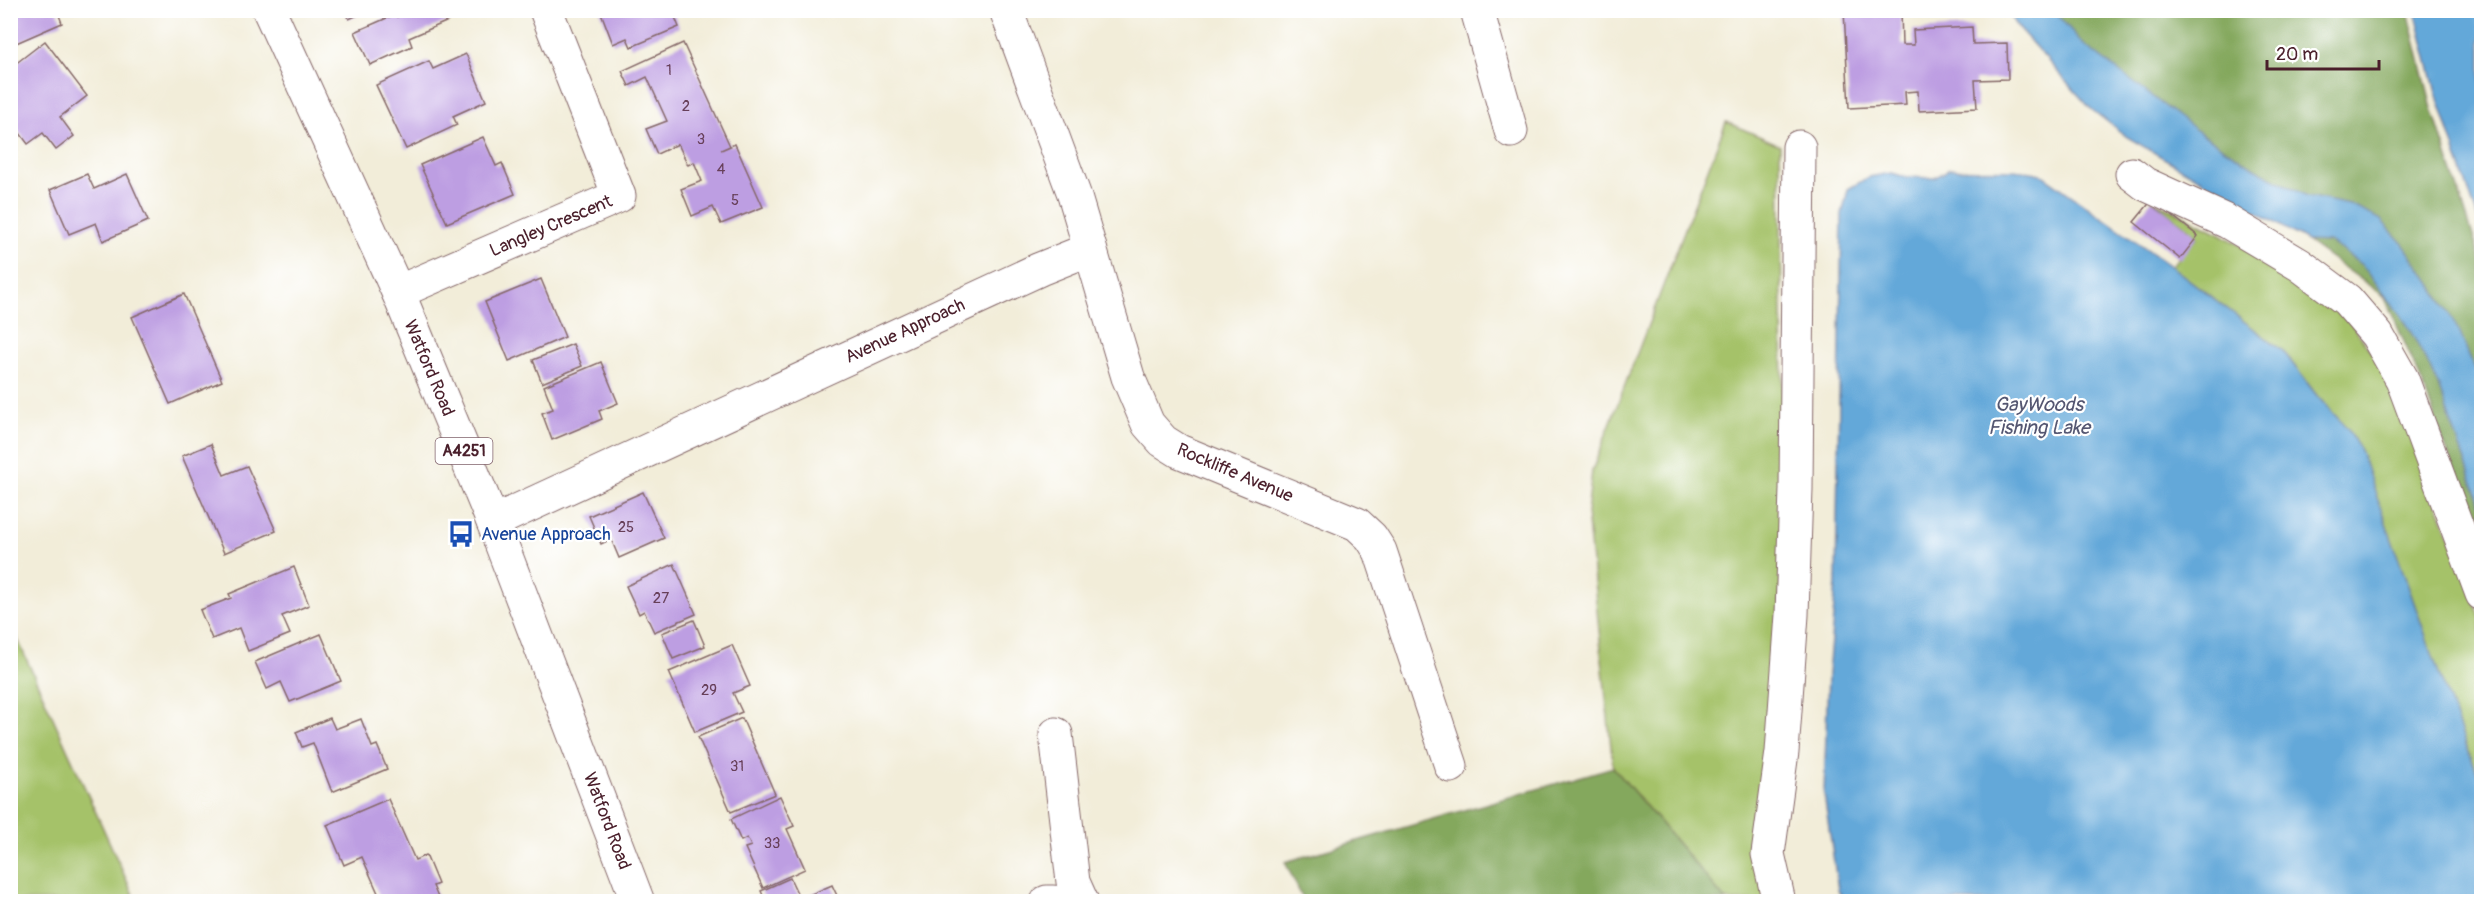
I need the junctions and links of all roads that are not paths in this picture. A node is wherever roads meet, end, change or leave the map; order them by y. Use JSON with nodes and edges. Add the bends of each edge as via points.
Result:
{"nodes":[{"id":1,"x":269,"y":10,"type":"edge"},
{"id":2,"x":546,"y":10,"type":"edge"},
{"id":3,"x":1006,"y":10,"type":"edge"},
{"id":4,"x":1477,"y":10,"type":"edge"},
{"id":5,"x":1511,"y":131,"type":"dead end"},
{"id":6,"x":1799,"y":147,"type":"dead end"},
{"id":7,"x":2132,"y":174,"type":"dead end"},
{"id":8,"x":1090,"y":249,"type":"junction"},
{"id":9,"x":398,"y":292,"type":"junction"},
{"id":10,"x":494,"y":522,"type":"junction"},
{"id":11,"x":2481,"y":594,"type":"edge"},
{"id":12,"x":1056,"y":734,"type":"dead end"},
{"id":13,"x":1451,"y":766,"type":"dead end"},
{"id":14,"x":638,"y":902,"type":"edge"},
{"id":15,"x":1047,"y":902,"type":"edge"},
{"id":16,"x":1053,"y":902,"type":"edge"},
{"id":17,"x":1082,"y":902,"type":"edge"},
{"id":18,"x":1779,"y":902,"type":"edge"}],
"edges":[{"from":1,"to":9,"type":"street","name":"Watford Road","number":"A4251"},
{"from":2,"to":9,"type":"street","name":"Langley Crescent","via":[[619,196]]},
{"from":3,"to":8,"type":"street","name":"Rockliffe Avenue","via":[[1074,194]]},
{"from":4,"to":5,"type":"street"},
{"from":6,"to":18,"type":"street","via":[[1792,615],[1782,752],[1768,854]]},
{"from":7,"to":11,"type":"street","via":[[2145,184],[2228,222],[2300,265],[2347,300],[2377,335],[2402,379]]},
{"from":8,"to":10,"type":"street","name":"Avenue Approach"},
{"from":8,"to":13,"type":"street","name":"Rockliffe Avenue","via":[[1128,377],[1148,424],[1163,441],[1357,524],[1371,537],[1380,551]]},
{"from":9,"to":10,"type":"street","name":"Watford Road","number":"A4251"},
{"from":10,"to":14,"type":"street","name":"Watford Road","number":"A4251"},
{"from":12,"to":17,"type":"street","via":[[1073,882]]},
{"from":15,"to":16,"type":"street"}]}
